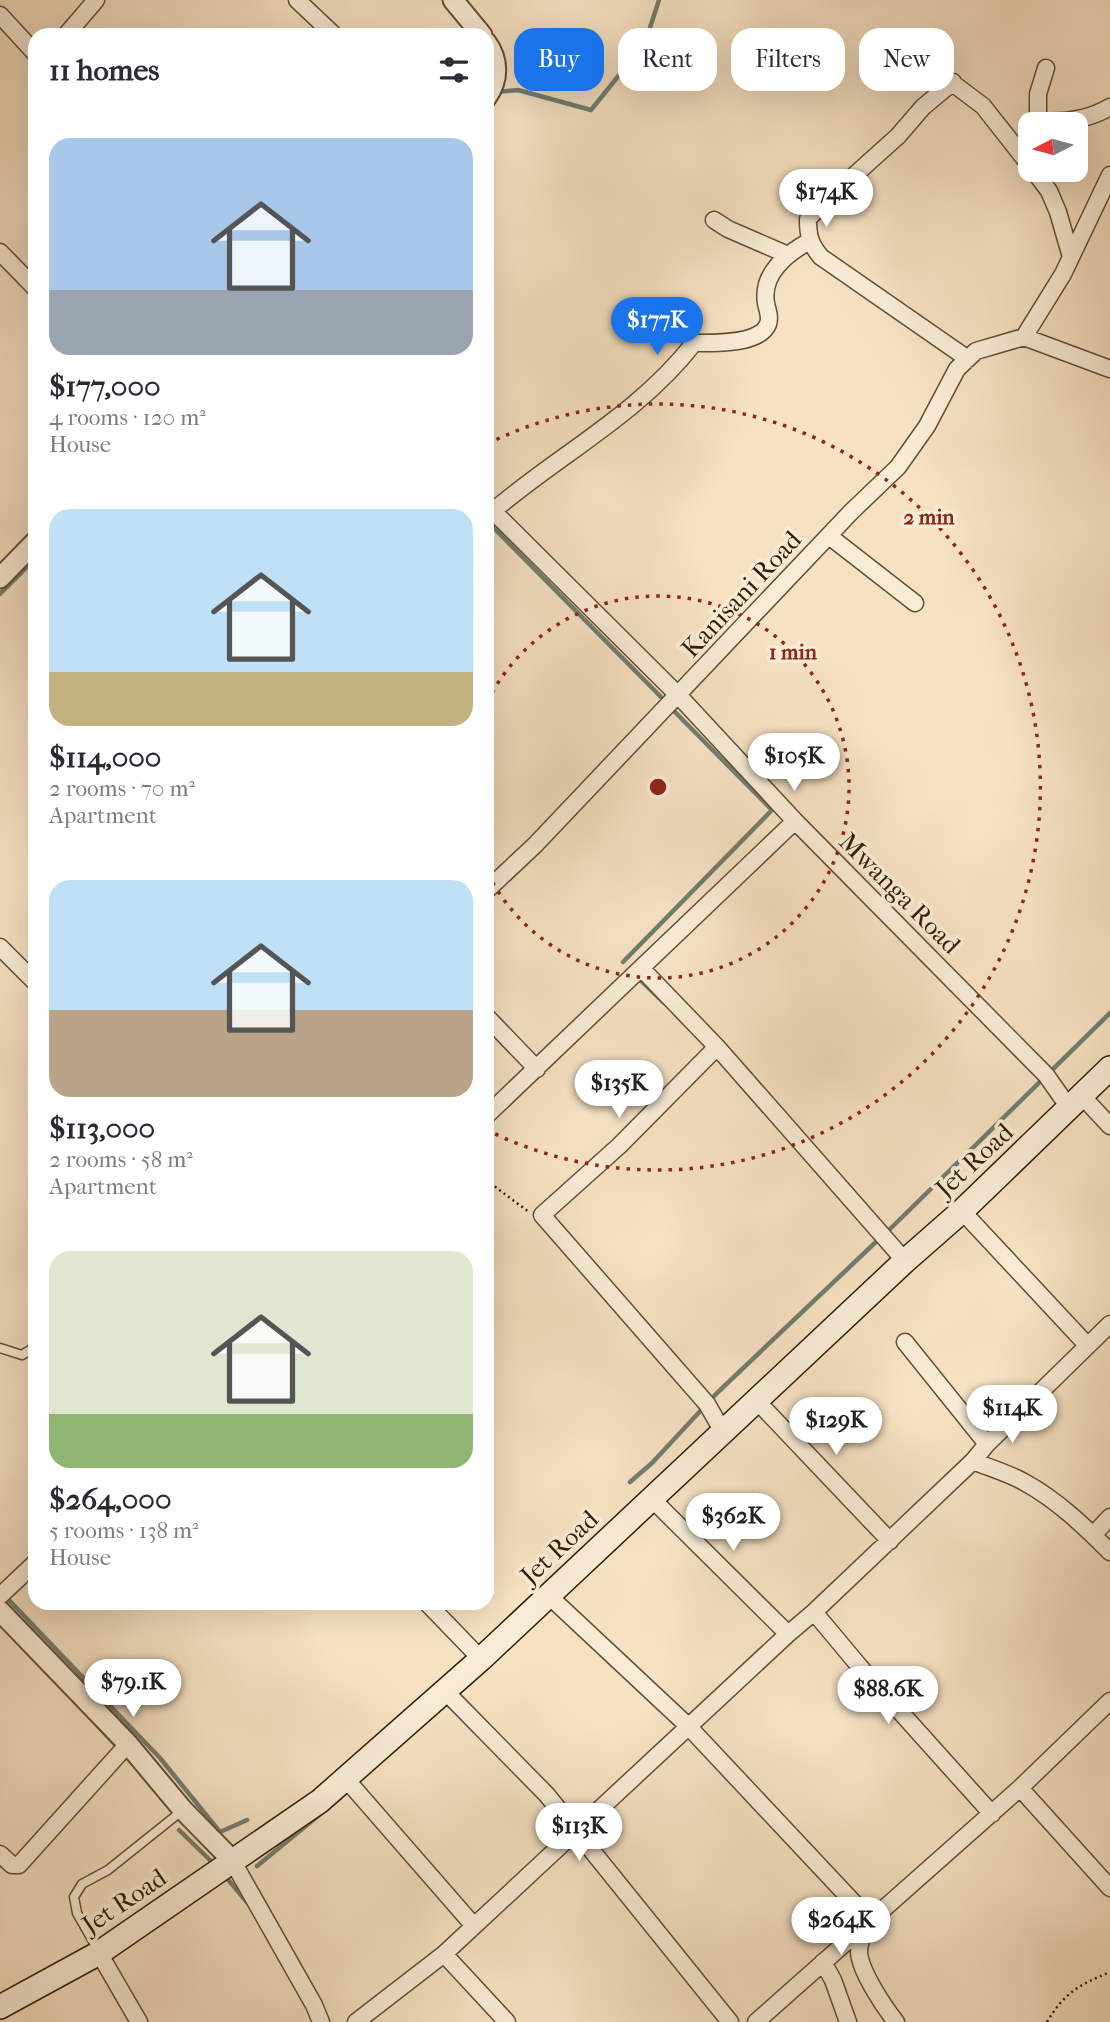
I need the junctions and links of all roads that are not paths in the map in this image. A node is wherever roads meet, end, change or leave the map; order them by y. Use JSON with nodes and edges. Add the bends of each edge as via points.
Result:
{"nodes":[{"id":1,"x":96,"y":0,"type":"edge"},
{"id":2,"x":297,"y":0,"type":"edge"},
{"id":3,"x":453,"y":0,"type":"edge"},
{"id":4,"x":0,"y":15,"type":"edge"},
{"id":5,"x":72,"y":28,"type":"edge"},
{"id":6,"x":329,"y":28,"type":"edge"},
{"id":7,"x":476,"y":28,"type":"edge"},
{"id":8,"x":28,"y":45,"type":"edge"},
{"id":9,"x":494,"y":57,"type":"edge"},
{"id":10,"x":1046,"y":68,"type":"dead end"},
{"id":11,"x":494,"y":80,"type":"edge"},
{"id":12,"x":954,"y":83,"type":"edge"},
{"id":13,"x":942,"y":91,"type":"edge"},
{"id":14,"x":1110,"y":107,"type":"edge"},
{"id":15,"x":1038,"y":112,"type":"edge"},
{"id":16,"x":1088,"y":116,"type":"edge"},
{"id":17,"x":1018,"y":150,"type":"edge"},
{"id":18,"x":1110,"y":175,"type":"edge"},
{"id":19,"x":1042,"y":182,"type":"edge"},
{"id":20,"x":1048,"y":182,"type":"edge"},
{"id":21,"x":1049,"y":191,"type":"junction"},
{"id":22,"x":715,"y":220,"type":"dead end"},
{"id":23,"x":810,"y":241,"type":"junction"},
{"id":24,"x":0,"y":252,"type":"edge"},
{"id":25,"x":788,"y":254,"type":"junction"},
{"id":26,"x":1071,"y":257,"type":"junction"},
{"id":27,"x":28,"y":281,"type":"edge"},
{"id":28,"x":1024,"y":337,"type":"junction"},
{"id":29,"x":968,"y":359,"type":"junction"},
{"id":30,"x":1110,"y":369,"type":"edge"},
{"id":31,"x":494,"y":505,"type":"edge"},
{"id":32,"x":494,"y":512,"type":"edge"},
{"id":33,"x":829,"y":536,"type":"junction"},
{"id":34,"x":28,"y":549,"type":"edge"},
{"id":35,"x":0,"y":578,"type":"edge"},
{"id":36,"x":915,"y":603,"type":"dead end"},
{"id":37,"x":679,"y":696,"type":"junction"},
{"id":38,"x":795,"y":821,"type":"junction"},
{"id":39,"x":494,"y":883,"type":"edge"},
{"id":40,"x":0,"y":947,"type":"edge"},
{"id":41,"x":641,"y":968,"type":"junction"},
{"id":42,"x":28,"y":975,"type":"edge"},
{"id":43,"x":494,"y":1024,"type":"edge"},
{"id":44,"x":717,"y":1047,"type":"junction"},
{"id":45,"x":1110,"y":1068,"type":"edge"},
{"id":46,"x":537,"y":1069,"type":"junction"},
{"id":47,"x":1076,"y":1103,"type":"junction"},
{"id":48,"x":494,"y":1109,"type":"edge"},
{"id":49,"x":1110,"y":1126,"type":"edge"},
{"id":50,"x":962,"y":1211,"type":"junction"},
{"id":51,"x":905,"y":1261,"type":"junction"},
{"id":52,"x":1110,"y":1324,"type":"edge"},
{"id":53,"x":905,"y":1342,"type":"dead end"},
{"id":54,"x":1087,"y":1345,"type":"junction"},
{"id":55,"x":0,"y":1348,"type":"edge"},
{"id":56,"x":28,"y":1351,"type":"edge"},
{"id":57,"x":756,"y":1400,"type":"junction"},
{"id":58,"x":723,"y":1432,"type":"junction"},
{"id":59,"x":988,"y":1444,"type":"junction"},
{"id":60,"x":973,"y":1461,"type":"junction"},
{"id":61,"x":651,"y":1498,"type":"junction"},
{"id":62,"x":1110,"y":1517,"type":"edge"},
{"id":63,"x":1093,"y":1535,"type":"junction"},
{"id":64,"x":891,"y":1541,"type":"junction"},
{"id":65,"x":1110,"y":1552,"type":"edge"},
{"id":66,"x":28,"y":1570,"type":"edge"},
{"id":67,"x":548,"y":1595,"type":"junction"},
{"id":68,"x":0,"y":1596,"type":"edge"},
{"id":69,"x":434,"y":1610,"type":"edge"},
{"id":70,"x":0,"y":1611,"type":"edge"},
{"id":71,"x":814,"y":1612,"type":"junction"},
{"id":72,"x":788,"y":1634,"type":"junction"},
{"id":73,"x":481,"y":1659,"type":"junction"},
{"id":74,"x":445,"y":1691,"type":"junction"},
{"id":75,"x":1110,"y":1700,"type":"edge"},
{"id":76,"x":688,"y":1726,"type":"junction"},
{"id":77,"x":128,"y":1744,"type":"junction"},
{"id":78,"x":341,"y":1783,"type":"junction"},
{"id":79,"x":1020,"y":1788,"type":"junction"},
{"id":80,"x":183,"y":1810,"type":"junction"},
{"id":81,"x":992,"y":1814,"type":"junction"},
{"id":82,"x":576,"y":1829,"type":"junction"},
{"id":83,"x":0,"y":1854,"type":"edge"},
{"id":84,"x":232,"y":1860,"type":"junction"},
{"id":85,"x":1110,"y":1888,"type":"edge"},
{"id":86,"x":870,"y":1920,"type":"junction"},
{"id":87,"x":474,"y":1926,"type":"junction"},
{"id":88,"x":99,"y":1952,"type":"junction"},
{"id":89,"x":444,"y":1954,"type":"junction"},
{"id":90,"x":823,"y":1962,"type":"junction"},
{"id":91,"x":8,"y":1999,"type":"edge"},
{"id":92,"x":139,"y":2022,"type":"edge"},
{"id":93,"x":321,"y":2022,"type":"edge"},
{"id":94,"x":356,"y":2022,"type":"edge"},
{"id":95,"x":508,"y":2022,"type":"edge"},
{"id":96,"x":730,"y":2022,"type":"edge"},
{"id":97,"x":756,"y":2022,"type":"edge"},
{"id":98,"x":848,"y":2022,"type":"edge"},
{"id":99,"x":896,"y":2022,"type":"edge"}],
"edges":[{"from":1,"to":5,"type":"street"},
{"from":2,"to":6,"type":"street"},
{"from":3,"to":7,"type":"street"},
{"from":4,"to":8,"type":"street"},
{"from":9,"to":11,"type":"street"},
{"from":10,"to":15,"type":"street"},
{"from":12,"to":17,"type":"street","via":[[983,106]]},
{"from":13,"to":23,"type":"street","via":[[808,219]]},
{"from":14,"to":16,"type":"street"},
{"from":18,"to":26,"type":"street"},
{"from":19,"to":21,"type":"street"},
{"from":20,"to":21,"type":"street"},
{"from":21,"to":26,"type":"street"},
{"from":22,"to":25,"type":"street"},
{"from":23,"to":25,"type":"street"},
{"from":23,"to":29,"type":"street","via":[[821,257]]},
{"from":24,"to":27,"type":"street"},
{"from":25,"to":31,"type":"street","via":[[767,284],[769,319],[762,333],[744,340],[694,343],[652,388],[591,439]]},
{"from":26,"to":28,"type":"street"},
{"from":28,"to":29,"type":"street","name":"Kanisani Road","via":[[976,351]]},
{"from":28,"to":30,"type":"street"},
{"from":29,"to":33,"type":"street","name":"Kanisani Road","via":[[957,369],[927,426],[898,467]]},
{"from":32,"to":37,"type":"street","name":"Mwanga Road"},
{"from":33,"to":36,"type":"street"},
{"from":33,"to":37,"type":"street","name":"Kanisani Road"},
{"from":34,"to":35,"type":"street"},
{"from":37,"to":38,"type":"street","name":"Mwanga Road"},
{"from":37,"to":39,"type":"street","name":"Kanisani Road"},
{"from":38,"to":41,"type":"street"},
{"from":38,"to":47,"type":"street","name":"Mwanga Road"},
{"from":40,"to":42,"type":"street"},
{"from":41,"to":44,"type":"street"},
{"from":41,"to":46,"type":"street"},
{"from":43,"to":46,"type":"street"},
{"from":44,"to":51,"type":"street"},
{"from":44,"to":58,"type":"street","via":[[619,1146],[542,1215],[708,1404]]},
{"from":45,"to":47,"type":"main road","name":"Jet Road"},
{"from":46,"to":48,"type":"street"},
{"from":47,"to":49,"type":"street","name":"Mwanga Road"},
{"from":47,"to":50,"type":"main road","name":"Jet Road"},
{"from":50,"to":51,"type":"main road","name":"Jet Road"},
{"from":50,"to":54,"type":"street"},
{"from":51,"to":57,"type":"main road","name":"Jet Road"},
{"from":52,"to":54,"type":"street"},
{"from":53,"to":59,"type":"street"},
{"from":54,"to":59,"type":"street"},
{"from":55,"to":56,"type":"lane","via":[[22,1355]]},
{"from":57,"to":58,"type":"main road","name":"Jet Road"},
{"from":57,"to":64,"type":"street"},
{"from":58,"to":61,"type":"main road","name":"Jet Road"},
{"from":59,"to":60,"type":"street"},
{"from":60,"to":63,"type":"street","via":[[1021,1480]]},
{"from":60,"to":64,"type":"street"},
{"from":61,"to":67,"type":"main road","name":"Jet Road"},
{"from":61,"to":72,"type":"street"},
{"from":62,"to":63,"type":"street"},
{"from":63,"to":65,"type":"street"},
{"from":64,"to":71,"type":"street"},
{"from":66,"to":68,"type":"street"},
{"from":67,"to":73,"type":"main road","name":"Jet Road"},
{"from":67,"to":76,"type":"street"},
{"from":69,"to":73,"type":"street"},
{"from":70,"to":77,"type":"street"},
{"from":71,"to":72,"type":"street"},
{"from":71,"to":81,"type":"street"},
{"from":72,"to":76,"type":"street"},
{"from":73,"to":74,"type":"main road","name":"Jet Road"},
{"from":74,"to":78,"type":"main road","name":"Jet Road"},
{"from":74,"to":82,"type":"street"},
{"from":75,"to":79,"type":"street"},
{"from":76,"to":82,"type":"street"},
{"from":76,"to":86,"type":"street"},
{"from":77,"to":80,"type":"street"},
{"from":77,"to":83,"type":"street","via":[[19,1865],[12,1865]]},
{"from":78,"to":84,"type":"main road","name":"Jet Road"},
{"from":78,"to":87,"type":"street","via":[[352,1787]]},
{"from":79,"to":81,"type":"street"},
{"from":79,"to":85,"type":"street"},
{"from":80,"to":84,"type":"street"},
{"from":80,"to":88,"type":"lane","via":[[82,1884],[74,1897],[77,1913]]},
{"from":81,"to":86,"type":"street"},
{"from":82,"to":87,"type":"street"},
{"from":82,"to":96,"type":"street"},
{"from":84,"to":88,"type":"main road","name":"Jet Road"},
{"from":84,"to":93,"type":"street"},
{"from":86,"to":90,"type":"street"},
{"from":86,"to":99,"type":"street","via":[[859,1952],[864,1971]]},
{"from":87,"to":89,"type":"street"},
{"from":88,"to":91,"type":"main road","name":"Jet Road"},
{"from":88,"to":92,"type":"street"},
{"from":89,"to":94,"type":"street"},
{"from":89,"to":95,"type":"street"},
{"from":90,"to":97,"type":"street"},
{"from":90,"to":98,"type":"street"}]}
